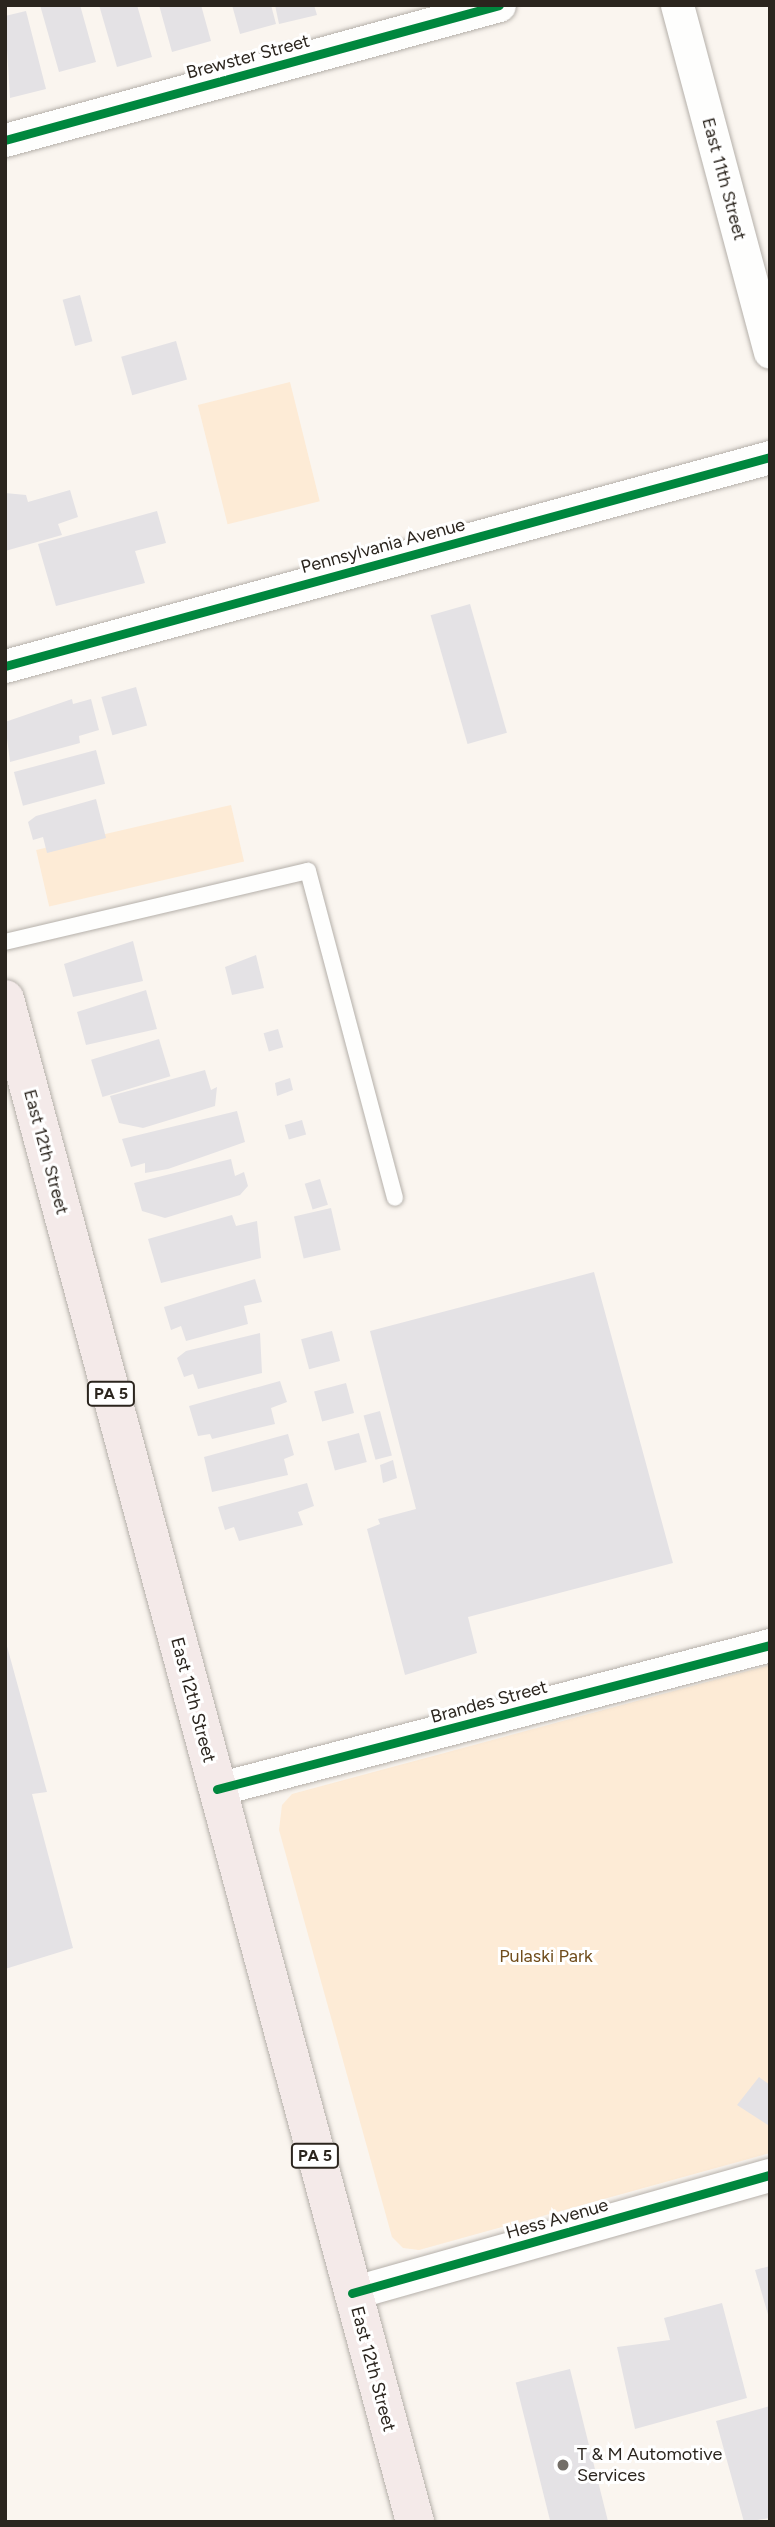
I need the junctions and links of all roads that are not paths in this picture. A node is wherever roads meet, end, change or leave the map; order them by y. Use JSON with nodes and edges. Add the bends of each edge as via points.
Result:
{"nodes":[{"id":1,"x":499,"y":5,"type":"edge"},
{"id":2,"x":677,"y":5,"type":"edge"},
{"id":3,"x":5,"y":140,"type":"edge"},
{"id":4,"x":770,"y":352,"type":"edge"},
{"id":5,"x":770,"y":457,"type":"edge"},
{"id":6,"x":5,"y":666,"type":"edge"},
{"id":7,"x":5,"y":942,"type":"edge"},
{"id":8,"x":5,"y":999,"type":"edge"},
{"id":9,"x":395,"y":1198,"type":"dead end"},
{"id":10,"x":770,"y":1645,"type":"edge"},
{"id":11,"x":217,"y":1789,"type":"junction"},
{"id":12,"x":770,"y":2175,"type":"edge"},
{"id":13,"x":352,"y":2293,"type":"junction"},
{"id":14,"x":415,"y":2522,"type":"edge"}],
"edges":[{"from":1,"to":3,"type":"street","name":"Brewster Street"},
{"from":2,"to":4,"type":"street","name":"East 11th Street"},
{"from":5,"to":6,"type":"street","name":"Pennsylvania Avenue"},
{"from":7,"to":9,"type":"lane","via":[[308,871]]},
{"from":8,"to":11,"type":"main road","name":"East 12th Street","number":"PA 5"},
{"from":10,"to":11,"type":"street","name":"Brandes Street"},
{"from":11,"to":13,"type":"main road","name":"East 12th Street","number":"PA 5"},
{"from":12,"to":13,"type":"street","name":"Hess Avenue"},
{"from":13,"to":14,"type":"main road","name":"East 12th Street","number":"PA 5"}]}
